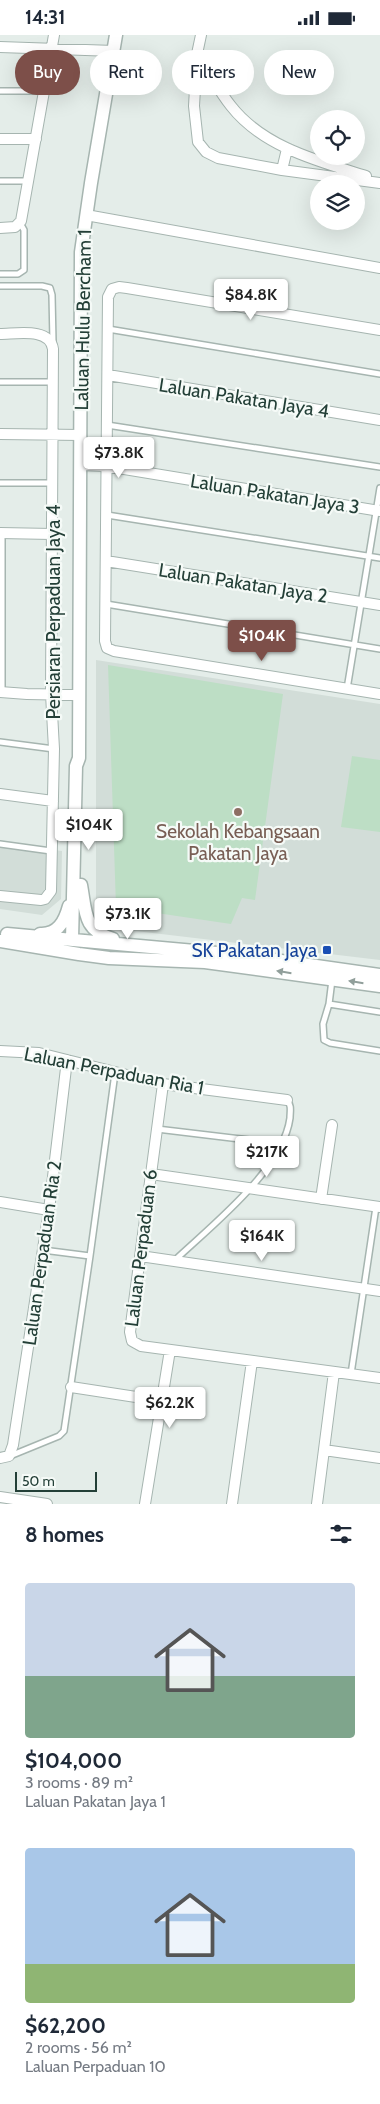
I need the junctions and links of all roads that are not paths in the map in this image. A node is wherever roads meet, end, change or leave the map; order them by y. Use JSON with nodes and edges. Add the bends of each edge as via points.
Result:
{"nodes":[{"id":1,"x":54,"y":35,"type":"edge"},
{"id":2,"x":116,"y":35,"type":"edge"},
{"id":3,"x":201,"y":35,"type":"edge"},
{"id":4,"x":0,"y":47,"type":"edge"},
{"id":5,"x":52,"y":48,"type":"junction"},
{"id":6,"x":93,"y":50,"type":"edge"},
{"id":7,"x":114,"y":50,"type":"edge"},
{"id":8,"x":198,"y":50,"type":"edge"},
{"id":9,"x":0,"y":91,"type":"edge"},
{"id":10,"x":15,"y":91,"type":"edge"},
{"id":11,"x":43,"y":95,"type":"edge"},
{"id":12,"x":106,"y":95,"type":"edge"},
{"id":13,"x":195,"y":95,"type":"edge"},
{"id":14,"x":224,"y":95,"type":"edge"},
{"id":15,"x":0,"y":139,"type":"edge"},
{"id":16,"x":36,"y":139,"type":"junction"},
{"id":17,"x":287,"y":149,"type":"junction"},
{"id":18,"x":282,"y":170,"type":"junction"},
{"id":19,"x":0,"y":181,"type":"edge"},
{"id":20,"x":28,"y":181,"type":"junction"},
{"id":21,"x":380,"y":182,"type":"edge"},
{"id":22,"x":86,"y":215,"type":"junction"},
{"id":23,"x":20,"y":223,"type":"junction"},
{"id":24,"x":0,"y":228,"type":"edge"},
{"id":25,"x":380,"y":268,"type":"edge"},
{"id":26,"x":0,"y":274,"type":"edge"},
{"id":27,"x":0,"y":286,"type":"edge"},
{"id":28,"x":108,"y":329,"type":"junction"},
{"id":29,"x":380,"y":329,"type":"edge"},
{"id":30,"x":0,"y":335,"type":"edge"},
{"id":31,"x":53,"y":345,"type":"junction"},
{"id":32,"x":380,"y":374,"type":"edge"},
{"id":33,"x":108,"y":375,"type":"junction"},
{"id":34,"x":54,"y":382,"type":"junction"},
{"id":35,"x":0,"y":383,"type":"edge"},
{"id":36,"x":380,"y":420,"type":"edge"},
{"id":37,"x":107,"y":425,"type":"junction"},
{"id":38,"x":0,"y":434,"type":"edge"},
{"id":39,"x":53,"y":435,"type":"junction"},
{"id":40,"x":81,"y":435,"type":"junction"},
{"id":41,"x":80,"y":465,"type":"junction"},
{"id":42,"x":106,"y":466,"type":"junction"},
{"id":43,"x":380,"y":467,"type":"edge"},
{"id":44,"x":0,"y":483,"type":"edge"},
{"id":45,"x":54,"y":483,"type":"junction"},
{"id":46,"x":380,"y":488,"type":"edge"},
{"id":47,"x":378,"y":511,"type":"edge"},
{"id":48,"x":106,"y":515,"type":"junction"},
{"id":49,"x":1,"y":533,"type":"edge"},
{"id":50,"x":52,"y":534,"type":"junction"},
{"id":51,"x":369,"y":556,"type":"junction"},
{"id":52,"x":380,"y":558,"type":"edge"},
{"id":53,"x":106,"y":561,"type":"junction"},
{"id":54,"x":362,"y":601,"type":"junction"},
{"id":55,"x":106,"y":604,"type":"junction"},
{"id":56,"x":380,"y":605,"type":"edge"},
{"id":57,"x":354,"y":645,"type":"junction"},
{"id":58,"x":380,"y":649,"type":"edge"},
{"id":59,"x":347,"y":689,"type":"junction"},
{"id":60,"x":1,"y":692,"type":"edge"},
{"id":61,"x":51,"y":694,"type":"junction"},
{"id":62,"x":380,"y":694,"type":"edge"},
{"id":63,"x":79,"y":695,"type":"junction"},
{"id":64,"x":0,"y":742,"type":"edge"},
{"id":65,"x":54,"y":749,"type":"junction"},
{"id":66,"x":0,"y":794,"type":"edge"},
{"id":67,"x":53,"y":801,"type":"junction"},
{"id":68,"x":0,"y":844,"type":"edge"},
{"id":69,"x":54,"y":851,"type":"junction"},
{"id":70,"x":78,"y":884,"type":"junction"},
{"id":71,"x":0,"y":896,"type":"edge"},
{"id":72,"x":0,"y":933,"type":"edge"},
{"id":73,"x":0,"y":941,"type":"edge"},
{"id":74,"x":76,"y":943,"type":"junction"},
{"id":75,"x":33,"y":946,"type":"junction"},
{"id":76,"x":166,"y":948,"type":"junction"},
{"id":77,"x":174,"y":959,"type":"junction"},
{"id":78,"x":333,"y":973,"type":"junction"},
{"id":79,"x":380,"y":975,"type":"edge"},
{"id":80,"x":380,"y":986,"type":"edge"},
{"id":81,"x":329,"y":1004,"type":"junction"},
{"id":82,"x":380,"y":1012,"type":"edge"},
{"id":83,"x":0,"y":1051,"type":"edge"},
{"id":84,"x":380,"y":1051,"type":"edge"},
{"id":85,"x":67,"y":1060,"type":"junction"},
{"id":86,"x":115,"y":1073,"type":"junction"},
{"id":87,"x":163,"y":1084,"type":"junction"},
{"id":88,"x":287,"y":1100,"type":"joint"},
{"id":89,"x":332,"y":1125,"type":"dead end"},
{"id":90,"x":157,"y":1129,"type":"junction"},
{"id":91,"x":282,"y":1144,"type":"junction"},
{"id":92,"x":151,"y":1174,"type":"junction"},
{"id":93,"x":250,"y":1189,"type":"junction"},
{"id":94,"x":321,"y":1199,"type":"junction"},
{"id":95,"x":0,"y":1202,"type":"edge"},
{"id":96,"x":378,"y":1206,"type":"edge"},
{"id":97,"x":49,"y":1210,"type":"junction"},
{"id":98,"x":43,"y":1250,"type":"junction"},
{"id":99,"x":90,"y":1256,"type":"junction"},
{"id":100,"x":140,"y":1256,"type":"junction"},
{"id":101,"x":174,"y":1262,"type":"junction"},
{"id":102,"x":364,"y":1289,"type":"junction"},
{"id":103,"x":380,"y":1291,"type":"edge"},
{"id":104,"x":170,"y":1350,"type":"junction"},
{"id":105,"x":252,"y":1361,"type":"junction"},
{"id":106,"x":334,"y":1372,"type":"junction"},
{"id":107,"x":351,"y":1374,"type":"junction"},
{"id":108,"x":380,"y":1378,"type":"edge"},
{"id":109,"x":71,"y":1387,"type":"junction"},
{"id":110,"x":162,"y":1401,"type":"junction"},
{"id":111,"x":324,"y":1450,"type":"junction"},
{"id":112,"x":4,"y":1457,"type":"edge"},
{"id":113,"x":380,"y":1458,"type":"edge"},
{"id":114,"x":0,"y":1497,"type":"edge"},
{"id":115,"x":47,"y":1504,"type":"edge"},
{"id":116,"x":145,"y":1504,"type":"edge"},
{"id":117,"x":232,"y":1504,"type":"edge"},
{"id":118,"x":318,"y":1504,"type":"edge"}],
"edges":[{"from":1,"to":5,"type":"street"},
{"from":2,"to":7,"type":"street","name":"Laluan Hulu Bercham 1"},
{"from":3,"to":8,"type":"street"},
{"from":4,"to":5,"type":"street"},
{"from":5,"to":6,"type":"street"},
{"from":9,"to":10,"type":"lane"},
{"from":11,"to":16,"type":"street"},
{"from":12,"to":22,"type":"street","name":"Laluan Hulu Bercham 1"},
{"from":13,"to":18,"type":"street","via":[[198,142],[206,152],[218,158]]},
{"from":14,"to":17,"type":"street","via":[[250,125]]},
{"from":15,"to":16,"type":"street"},
{"from":16,"to":20,"type":"street"},
{"from":17,"to":18,"type":"street"},
{"from":17,"to":21,"type":"street"},
{"from":18,"to":21,"type":"street"},
{"from":19,"to":20,"type":"lane"},
{"from":20,"to":23,"type":"street"},
{"from":22,"to":25,"type":"street"},
{"from":22,"to":40,"type":"street","name":"Laluan Hulu Bercham 1","via":[[81,252]]},
{"from":23,"to":24,"type":"street","via":[[15,227]]},
{"from":23,"to":26,"type":"lane","via":[[24,230],[24,270],[18,274]]},
{"from":27,"to":31,"type":"lane","name":"Persiaran Perpaduan Jaya 4","via":[[50,288]]},
{"from":28,"to":29,"type":"street","via":[[109,293],[115,287]]},
{"from":28,"to":32,"type":"lane"},
{"from":28,"to":33,"type":"street"},
{"from":30,"to":31,"type":"street","via":[[43,335]]},
{"from":31,"to":34,"type":"street","name":"Persiaran Perpaduan Jaya 4"},
{"from":33,"to":36,"type":"street","name":"Laluan Pakatan Jaya 4"},
{"from":33,"to":37,"type":"street"},
{"from":34,"to":35,"type":"lane"},
{"from":34,"to":39,"type":"street","name":"Persiaran Perpaduan Jaya 4"},
{"from":37,"to":42,"type":"street"},
{"from":37,"to":43,"type":"lane"},
{"from":38,"to":39,"type":"street"},
{"from":39,"to":40,"type":"street"},
{"from":39,"to":45,"type":"street","name":"Persiaran Perpaduan Jaya 4"},
{"from":40,"to":41,"type":"street","name":"Laluan Hulu Bercham 1"},
{"from":41,"to":42,"type":"street","name":"Laluan Pakatan Jaya 3"},
{"from":41,"to":63,"type":"street","name":"Laluan Hulu Bercham 1"},
{"from":42,"to":47,"type":"street","name":"Laluan Pakatan Jaya 3"},
{"from":42,"to":48,"type":"street"},
{"from":44,"to":45,"type":"lane"},
{"from":45,"to":50,"type":"street","name":"Persiaran Perpaduan Jaya 4"},
{"from":46,"to":47,"type":"lane"},
{"from":47,"to":51,"type":"lane"},
{"from":48,"to":51,"type":"lane"},
{"from":48,"to":53,"type":"street"},
{"from":49,"to":50,"type":"street"},
{"from":49,"to":60,"type":"lane"},
{"from":50,"to":61,"type":"street","name":"Persiaran Perpaduan Jaya 4"},
{"from":51,"to":52,"type":"lane"},
{"from":51,"to":54,"type":"lane"},
{"from":53,"to":54,"type":"street","name":"Laluan Pakatan Jaya 2"},
{"from":53,"to":55,"type":"street"},
{"from":54,"to":56,"type":"street","name":"Laluan Pakatan Jaya 2"},
{"from":54,"to":57,"type":"lane"},
{"from":55,"to":57,"type":"lane"},
{"from":55,"to":59,"type":"street","via":[[105,641],[114,651]]},
{"from":57,"to":58,"type":"lane"},
{"from":57,"to":59,"type":"lane"},
{"from":59,"to":62,"type":"street"},
{"from":60,"to":61,"type":"street"},
{"from":61,"to":63,"type":"street"},
{"from":61,"to":65,"type":"street","name":"Persiaran Perpaduan Jaya 4"},
{"from":63,"to":70,"type":"street","name":"Laluan Hulu Bercham 1","via":[[79,758],[76,766]]},
{"from":64,"to":65,"type":"lane"},
{"from":65,"to":67,"type":"street","name":"Persiaran Perpaduan Jaya 4"},
{"from":66,"to":67,"type":"street"},
{"from":67,"to":69,"type":"street","name":"Persiaran Perpaduan Jaya 4"},
{"from":68,"to":69,"type":"lane"},
{"from":69,"to":71,"type":"street","name":"Persiaran Perpaduan Jaya 4","via":[[52,891],[45,899]]},
{"from":70,"to":72,"type":"street","via":[[66,917],[55,930],[45,934]]},
{"from":70,"to":74,"type":"street","name":"Laluan Hulu Bercham 1"},
{"from":70,"to":76,"type":"street","via":[[87,922],[100,935]]},
{"from":72,"to":74,"type":"street"},
{"from":73,"to":75,"type":"street"},
{"from":74,"to":75,"type":"street"},
{"from":74,"to":76,"type":"street"},
{"from":74,"to":77,"type":"street","via":[[83,949]]},
{"from":75,"to":77,"type":"street","via":[[109,958]]},
{"from":76,"to":78,"type":"street"},
{"from":78,"to":77,"type":"street","one_way":true},
{"from":78,"to":79,"type":"street"},
{"from":80,"to":78,"type":"street","one_way":true},
{"from":78,"to":81,"type":"lane"},
{"from":81,"to":82,"type":"lane"},
{"from":81,"to":84,"type":"lane","via":[[323,1024],[324,1040]]},
{"from":83,"to":85,"type":"street","name":"Laluan Perpaduan Ria 1","via":[[39,1053]]},
{"from":85,"to":86,"type":"street","name":"Laluan Perpaduan Ria 1"},
{"from":85,"to":97,"type":"street","name":"Laluan Perpaduan Ria 2"},
{"from":86,"to":87,"type":"street","name":"Laluan Perpaduan Ria 1"},
{"from":86,"to":99,"type":"lane"},
{"from":87,"to":88,"type":"street","name":"Laluan Perpaduan Ria 1"},
{"from":87,"to":90,"type":"street","name":"Laluan Perpaduan 6"},
{"from":88,"to":91,"type":"lane","via":[[291,1108]]},
{"from":89,"to":94,"type":"street"},
{"from":90,"to":91,"type":"lane"},
{"from":90,"to":92,"type":"street","name":"Laluan Perpaduan 6"},
{"from":91,"to":93,"type":"lane"},
{"from":92,"to":93,"type":"street"},
{"from":92,"to":100,"type":"street","name":"Laluan Perpaduan 6"},
{"from":93,"to":94,"type":"street"},
{"from":93,"to":101,"type":"lane"},
{"from":94,"to":96,"type":"street"},
{"from":95,"to":97,"type":"street"},
{"from":96,"to":102,"type":"lane"},
{"from":97,"to":98,"type":"street","name":"Laluan Perpaduan Ria 2"},
{"from":98,"to":99,"type":"lane"},
{"from":98,"to":112,"type":"street","name":"Laluan Perpaduan Ria 2","via":[[13,1445]]},
{"from":99,"to":109,"type":"lane"},
{"from":100,"to":101,"type":"street"},
{"from":100,"to":104,"type":"street","name":"Laluan Perpaduan 6","via":[[130,1337],[136,1345]]},
{"from":101,"to":102,"type":"street"},
{"from":102,"to":103,"type":"street"},
{"from":102,"to":107,"type":"lane"},
{"from":104,"to":105,"type":"street","name":"Laluan Perpaduan 6"},
{"from":104,"to":110,"type":"street"},
{"from":105,"to":106,"type":"street","name":"Laluan Perpaduan 6"},
{"from":105,"to":117,"type":"street"},
{"from":106,"to":107,"type":"street","name":"Laluan Perpaduan 6"},
{"from":106,"to":111,"type":"street"},
{"from":107,"to":108,"type":"street","name":"Laluan Perpaduan 6"},
{"from":109,"to":110,"type":"street"},
{"from":109,"to":112,"type":"lane","via":[[61,1435]]},
{"from":110,"to":116,"type":"street"},
{"from":111,"to":113,"type":"street"},
{"from":111,"to":118,"type":"street"},
{"from":114,"to":115,"type":"street"}]}
